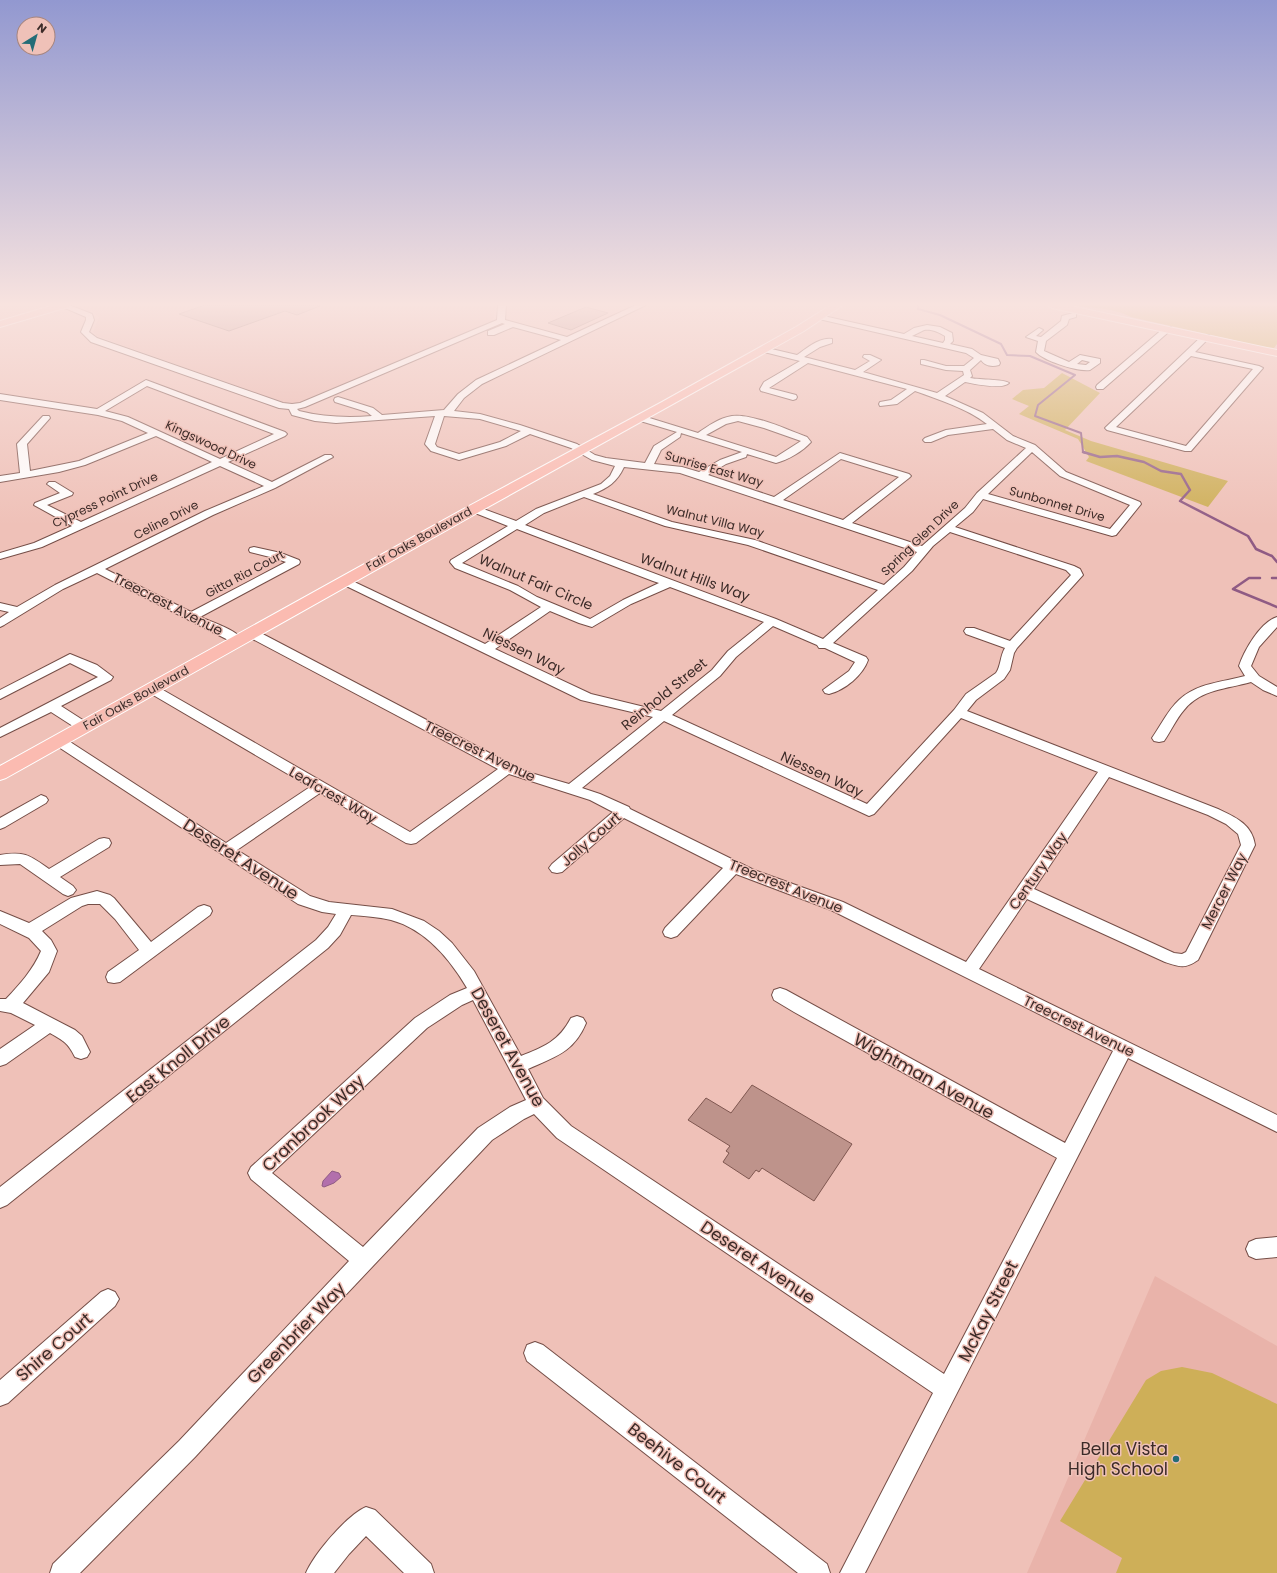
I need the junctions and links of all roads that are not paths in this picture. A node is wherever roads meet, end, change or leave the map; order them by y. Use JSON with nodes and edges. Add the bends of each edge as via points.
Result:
{"nodes":[{"id":1,"x":203,"y":378,"type":"edge"},
{"id":2,"x":365,"y":378,"type":"edge"},
{"id":3,"x":387,"y":378,"type":"edge"},
{"id":4,"x":490,"y":378,"type":"edge"},
{"id":5,"x":711,"y":378,"type":"edge"},
{"id":6,"x":774,"y":378,"type":"edge"},
{"id":7,"x":877,"y":378,"type":"edge"},
{"id":8,"x":1110,"y":378,"type":"edge"},
{"id":9,"x":1162,"y":378,"type":"edge"},
{"id":10,"x":1250,"y":378,"type":"edge"},
{"id":11,"x":964,"y":379,"type":"joint"},
{"id":12,"x":381,"y":381,"type":"dead end"},
{"id":13,"x":1004,"y":382,"type":"dead end"},
{"id":14,"x":1100,"y":387,"type":"dead end"},
{"id":15,"x":914,"y":388,"type":"junction"},
{"id":16,"x":352,"y":393,"type":"dead end"},
{"id":17,"x":939,"y":396,"type":"junction"},
{"id":18,"x":0,"y":397,"type":"edge"},
{"id":19,"x":793,"y":397,"type":"dead end"},
{"id":20,"x":338,"y":400,"type":"junction"},
{"id":21,"x":883,"y":404,"type":"dead end"},
{"id":22,"x":292,"y":407,"type":"junction"},
{"id":23,"x":98,"y":412,"type":"junction"},
{"id":24,"x":444,"y":413,"type":"junction"},
{"id":25,"x":302,"y":415,"type":"junction"},
{"id":26,"x":379,"y":417,"type":"junction"},
{"id":27,"x":46,"y":418,"type":"dead end"},
{"id":28,"x":640,"y":418,"type":"junction"},
{"id":29,"x":995,"y":426,"type":"junction"},
{"id":30,"x":529,"y":431,"type":"junction"},
{"id":31,"x":156,"y":433,"type":"junction"},
{"id":32,"x":677,"y":435,"type":"dead end"},
{"id":33,"x":699,"y":436,"type":"junction"},
{"id":34,"x":928,"y":440,"type":"dead end"},
{"id":35,"x":1032,"y":447,"type":"junction"},
{"id":36,"x":582,"y":450,"type":"junction"},
{"id":37,"x":743,"y":455,"type":"dead end"},
{"id":38,"x":328,"y":457,"type":"dead end"},
{"id":39,"x":218,"y":463,"type":"junction"},
{"id":40,"x":621,"y":463,"type":"junction"},
{"id":41,"x":649,"y":465,"type":"junction"},
{"id":42,"x":25,"y":474,"type":"junction"},
{"id":43,"x":700,"y":476,"type":"junction"},
{"id":44,"x":0,"y":478,"type":"edge"},
{"id":45,"x":52,"y":484,"type":"dead end"},
{"id":46,"x":272,"y":486,"type":"junction"},
{"id":47,"x":584,"y":494,"type":"junction"},
{"id":48,"x":981,"y":495,"type":"junction"},
{"id":49,"x":775,"y":501,"type":"junction"},
{"id":50,"x":474,"y":509,"type":"junction"},
{"id":51,"x":844,"y":524,"type":"junction"},
{"id":52,"x":81,"y":526,"type":"junction"},
{"id":53,"x":518,"y":526,"type":"junction"},
{"id":54,"x":948,"y":528,"type":"junction"},
{"id":55,"x":254,"y":550,"type":"dead end"},
{"id":56,"x":923,"y":550,"type":"junction"},
{"id":57,"x":0,"y":556,"type":"edge"},
{"id":58,"x":97,"y":569,"type":"junction"},
{"id":59,"x":344,"y":581,"type":"junction"},
{"id":60,"x":669,"y":583,"type":"junction"},
{"id":61,"x":885,"y":589,"type":"junction"},
{"id":62,"x":0,"y":606,"type":"edge"},
{"id":63,"x":549,"y":606,"type":"junction"},
{"id":64,"x":18,"y":610,"type":"junction"},
{"id":65,"x":191,"y":617,"type":"junction"},
{"id":66,"x":1277,"y":621,"type":"edge"},
{"id":67,"x":772,"y":622,"type":"junction"},
{"id":68,"x":0,"y":623,"type":"edge"},
{"id":69,"x":970,"y":631,"type":"dead end"},
{"id":70,"x":245,"y":637,"type":"junction"},
{"id":71,"x":823,"y":644,"type":"junction"},
{"id":72,"x":1012,"y":646,"type":"junction"},
{"id":73,"x":486,"y":649,"type":"junction"},
{"id":74,"x":1254,"y":678,"type":"junction"},
{"id":75,"x":152,"y":689,"type":"junction"},
{"id":76,"x":829,"y":690,"type":"dead end"},
{"id":77,"x":1277,"y":692,"type":"edge"},
{"id":78,"x":0,"y":695,"type":"edge"},
{"id":79,"x":51,"y":706,"type":"junction"},
{"id":80,"x":959,"y":713,"type":"junction"},
{"id":81,"x":662,"y":716,"type":"junction"},
{"id":82,"x":84,"y":727,"type":"junction"},
{"id":83,"x":0,"y":733,"type":"edge"},
{"id":84,"x":1159,"y":738,"type":"dead end"},
{"id":85,"x":59,"y":741,"type":"junction"},
{"id":86,"x":508,"y":768,"type":"junction"},
{"id":87,"x":1107,"y":770,"type":"junction"},
{"id":88,"x":0,"y":774,"type":"edge"},
{"id":89,"x":319,"y":787,"type":"junction"},
{"id":90,"x":572,"y":789,"type":"junction"},
{"id":91,"x":41,"y":800,"type":"dead end"},
{"id":92,"x":624,"y":810,"type":"junction"},
{"id":93,"x":0,"y":824,"type":"edge"},
{"id":94,"x":104,"y":843,"type":"dead end"},
{"id":95,"x":226,"y":850,"type":"junction"},
{"id":96,"x":0,"y":860,"type":"edge"},
{"id":97,"x":734,"y":866,"type":"junction"},
{"id":98,"x":557,"y":868,"type":"dead end"},
{"id":99,"x":49,"y":876,"type":"junction"},
{"id":100,"x":68,"y":890,"type":"dead end"},
{"id":101,"x":1024,"y":891,"type":"junction"},
{"id":102,"x":346,"y":910,"type":"junction"},
{"id":103,"x":204,"y":911,"type":"dead end"},
{"id":104,"x":0,"y":917,"type":"edge"},
{"id":105,"x":30,"y":931,"type":"junction"},
{"id":106,"x":670,"y":932,"type":"dead end"},
{"id":107,"x":149,"y":951,"type":"junction"},
{"id":108,"x":969,"y":971,"type":"junction"},
{"id":109,"x":114,"y":977,"type":"dead end"},
{"id":110,"x":477,"y":991,"type":"junction"},
{"id":111,"x":780,"y":995,"type":"dead end"},
{"id":112,"x":4,"y":1005,"type":"edge"},
{"id":113,"x":577,"y":1023,"type":"dead end"},
{"id":114,"x":50,"y":1024,"type":"junction"},
{"id":115,"x":1124,"y":1048,"type":"junction"},
{"id":116,"x":81,"y":1052,"type":"dead end"},
{"id":117,"x":0,"y":1059,"type":"edge"},
{"id":118,"x":517,"y":1066,"type":"junction"},
{"id":119,"x":537,"y":1104,"type":"junction"},
{"id":120,"x":1277,"y":1124,"type":"edge"},
{"id":121,"x":1069,"y":1155,"type":"junction"},
{"id":122,"x":0,"y":1199,"type":"edge"},
{"id":123,"x":1277,"y":1247,"type":"edge"},
{"id":124,"x":1256,"y":1249,"type":"dead end"},
{"id":125,"x":364,"y":1261,"type":"junction"},
{"id":126,"x":108,"y":1299,"type":"dead end"},
{"id":127,"x":536,"y":1353,"type":"dead end"},
{"id":128,"x":947,"y":1390,"type":"junction"},
{"id":129,"x":0,"y":1395,"type":"edge"},
{"id":130,"x":62,"y":1573,"type":"edge"},
{"id":131,"x":318,"y":1573,"type":"edge"},
{"id":132,"x":422,"y":1573,"type":"edge"},
{"id":133,"x":818,"y":1573,"type":"edge"},
{"id":134,"x":852,"y":1573,"type":"edge"}],
"edges":[{"from":1,"to":22,"type":"street","via":[[282,406]]},
{"from":2,"to":22,"type":"street"},
{"from":3,"to":12,"type":"street"},
{"from":4,"to":24,"type":"street","via":[[472,387]]},
{"from":5,"to":28,"type":"main road","name":"Fair Oaks Boulevard"},
{"from":6,"to":19,"type":"street","via":[[764,388]]},
{"from":7,"to":15,"type":"street","name":"Sunbonnet Drive"},
{"from":8,"to":14,"type":"street"},
{"from":9,"to":10,"type":"street","via":[[1110,428],[1188,449]]},
{"from":11,"to":13,"type":"street","via":[[980,383]]},
{"from":11,"to":17,"type":"street"},
{"from":15,"to":17,"type":"street","name":"Sunbonnet Drive"},
{"from":15,"to":21,"type":"street","via":[[894,402]]},
{"from":16,"to":20,"type":"street"},
{"from":17,"to":29,"type":"street","name":"Sunbonnet Drive","via":[[973,411]]},
{"from":18,"to":23,"type":"street","name":"Kingswood Drive"},
{"from":20,"to":25,"type":"street"},
{"from":20,"to":26,"type":"street","via":[[370,410]]},
{"from":22,"to":25,"type":"street","name":"Sunrise East Way","via":[[293,412]]},
{"from":23,"to":31,"type":"street","name":"Kingswood Drive","via":[[125,419]]},
{"from":23,"to":39,"type":"street","name":"Cypress Point Drive","via":[[146,383],[282,434]]},
{"from":24,"to":26,"type":"street","name":"Sunrise East Way"},
{"from":24,"to":30,"type":"street","name":"Sunrise East Way","via":[[488,418]]},
{"from":24,"to":30,"type":"street","via":[[430,444],[431,447],[459,457],[503,444]]},
{"from":25,"to":26,"type":"street","name":"Sunrise East Way","via":[[352,420]]},
{"from":27,"to":42,"type":"street","via":[[22,444]]},
{"from":28,"to":33,"type":"street"},
{"from":28,"to":36,"type":"main road","name":"Fair Oaks Boulevard"},
{"from":29,"to":34,"type":"street","via":[[946,433]]},
{"from":29,"to":35,"type":"street","name":"Sunbonnet Drive","via":[[1010,438]]},
{"from":30,"to":36,"type":"street","name":"Sunrise East Way"},
{"from":31,"to":39,"type":"street","name":"Kingswood Drive"},
{"from":31,"to":42,"type":"street","via":[[82,463]]},
{"from":32,"to":41,"type":"street","via":[[659,446]]},
{"from":33,"to":33,"type":"street","via":[[776,460],[806,442],[800,437],[735,418]]},
{"from":35,"to":48,"type":"street","name":"Spring Glen Drive"},
{"from":35,"to":48,"type":"street","name":"Sunbonnet Drive","via":[[1063,474],[1136,504],[1112,533]]},
{"from":36,"to":40,"type":"street","name":"Sunrise East Way","via":[[594,457]]},
{"from":36,"to":50,"type":"main road","name":"Fair Oaks Boulevard"},
{"from":37,"to":43,"type":"street","via":[[723,462]]},
{"from":38,"to":46,"type":"street","name":"Celine Drive"},
{"from":39,"to":46,"type":"street","name":"Kingswood Drive"},
{"from":39,"to":52,"type":"street","name":"Cypress Point Drive"},
{"from":40,"to":41,"type":"street","name":"Sunrise East Way"},
{"from":40,"to":47,"type":"street","via":[[611,481],[597,490]]},
{"from":41,"to":43,"type":"street","name":"Sunrise East Way"},
{"from":42,"to":44,"type":"street"},
{"from":43,"to":49,"type":"street","name":"Sunrise East Way"},
{"from":45,"to":52,"type":"street","via":[[68,492],[39,505]]},
{"from":46,"to":58,"type":"street","name":"Celine Drive","via":[[200,517]]},
{"from":47,"to":53,"type":"street","via":[[552,505]]},
{"from":47,"to":61,"type":"street","name":"Walnut Villa Way","via":[[669,524],[751,542]]},
{"from":48,"to":54,"type":"street","name":"Spring Glen Drive","via":[[969,510]]},
{"from":49,"to":51,"type":"street","name":"Sunrise East Way"},
{"from":49,"to":51,"type":"street","via":[[840,456],[906,476]]},
{"from":50,"to":53,"type":"street","name":"Walnut Hills Way"},
{"from":50,"to":59,"type":"main road","name":"Fair Oaks Boulevard"},
{"from":51,"to":56,"type":"street","name":"Sunrise East Way"},
{"from":52,"to":57,"type":"street","name":"Cypress Point Drive","via":[[28,549]]},
{"from":53,"to":60,"type":"street","name":"Walnut Hills Way"},
{"from":53,"to":63,"type":"street","name":"Walnut Fair Circle","via":[[455,562]]},
{"from":54,"to":56,"type":"street","name":"Spring Glen Drive"},
{"from":54,"to":72,"type":"street","name":"Niessen Way","via":[[1076,571],[1077,575]]},
{"from":55,"to":65,"type":"street","name":"Gitta Ria Court","via":[[295,562]]},
{"from":56,"to":61,"type":"street","name":"Spring Glen Drive","via":[[908,569]]},
{"from":58,"to":64,"type":"street","name":"Celine Drive"},
{"from":58,"to":65,"type":"street","name":"Treecrest Avenue"},
{"from":59,"to":70,"type":"main road","name":"Fair Oaks Boulevard"},
{"from":59,"to":73,"type":"street","name":"Niessen Way"},
{"from":60,"to":63,"type":"street","name":"Walnut Fair Circle","via":[[627,602],[592,623]]},
{"from":60,"to":67,"type":"street","name":"Walnut Hills Way"},
{"from":61,"to":71,"type":"street","name":"Spring Glen Drive"},
{"from":62,"to":64,"type":"street"},
{"from":63,"to":73,"type":"street"},
{"from":64,"to":68,"type":"street","name":"Celine Drive"},
{"from":65,"to":70,"type":"street","name":"Treecrest Avenue"},
{"from":66,"to":74,"type":"street","via":[[1271,625],[1247,659],[1245,666]]},
{"from":67,"to":71,"type":"street","name":"Walnut Hills Way"},
{"from":67,"to":81,"type":"street","name":"Reinhold Street","via":[[732,654],[716,673]]},
{"from":69,"to":72,"type":"street"},
{"from":70,"to":75,"type":"main road","name":"Fair Oaks Boulevard"},
{"from":70,"to":86,"type":"street","name":"Treecrest Avenue"},
{"from":71,"to":76,"type":"street","name":"Walnut Hills Way","via":[[862,660],[861,665],[844,682]]},
{"from":72,"to":80,"type":"street","name":"Niessen Way","via":[[1000,676],[971,697]]},
{"from":73,"to":81,"type":"street","name":"Niessen Way","via":[[586,697]]},
{"from":74,"to":77,"type":"street","via":[[1263,686]]},
{"from":74,"to":84,"type":"street","via":[[1207,689],[1189,698]]},
{"from":75,"to":82,"type":"main road","name":"Fair Oaks Boulevard"},
{"from":75,"to":89,"type":"street","name":"Leafcrest Way"},
{"from":78,"to":79,"type":"street","via":[[70,658],[107,677]]},
{"from":79,"to":82,"type":"street"},
{"from":79,"to":83,"type":"street"},
{"from":80,"to":81,"type":"street","name":"Niessen Way","via":[[869,811]]},
{"from":80,"to":87,"type":"street","name":"Mercer Way"},
{"from":81,"to":90,"type":"street","name":"Reinhold Street"},
{"from":82,"to":85,"type":"main road","name":"Fair Oaks Boulevard"},
{"from":85,"to":88,"type":"main road","name":"Fair Oaks Boulevard"},
{"from":85,"to":95,"type":"street","name":"Deseret Avenue"},
{"from":86,"to":89,"type":"street","name":"Leafcrest Way","via":[[411,839]]},
{"from":86,"to":90,"type":"street","name":"Treecrest Avenue","via":[[533,779]]},
{"from":87,"to":101,"type":"street","name":"Century Way"},
{"from":87,"to":101,"type":"street","name":"Mercer Way","via":[[1213,812],[1235,823],[1248,837],[1248,845],[1192,956],[1184,961],[1171,958]]},
{"from":89,"to":95,"type":"street"},
{"from":90,"to":92,"type":"street","name":"Treecrest Avenue","via":[[595,796]]},
{"from":91,"to":93,"type":"street"},
{"from":92,"to":97,"type":"street","name":"Treecrest Avenue"},
{"from":92,"to":98,"type":"street","name":"Jolly Court"},
{"from":94,"to":99,"type":"street"},
{"from":95,"to":102,"type":"street","name":"Deseret Avenue","via":[[304,900]]},
{"from":96,"to":99,"type":"street","via":[[24,859]]},
{"from":97,"to":106,"type":"street"},
{"from":97,"to":108,"type":"street","name":"Treecrest Avenue","via":[[828,902]]},
{"from":99,"to":100,"type":"street"},
{"from":101,"to":108,"type":"street","name":"Century Way"},
{"from":102,"to":110,"type":"street","name":"Deseret Avenue","via":[[385,913],[412,922],[427,931],[440,940],[461,962]]},
{"from":102,"to":122,"type":"street","name":"East Knoll Drive","via":[[334,931],[322,944]]},
{"from":103,"to":107,"type":"street"},
{"from":104,"to":105,"type":"street"},
{"from":105,"to":107,"type":"street","via":[[73,904],[97,897],[108,901]]},
{"from":105,"to":112,"type":"street","via":[[45,943],[49,951],[43,967],[28,986]]},
{"from":107,"to":109,"type":"street"},
{"from":108,"to":115,"type":"street","name":"Treecrest Avenue"},
{"from":110,"to":118,"type":"street","name":"Deseret Avenue"},
{"from":110,"to":125,"type":"street","name":"Cranbrook Way","via":[[456,1000],[421,1023],[258,1173]]},
{"from":111,"to":121,"type":"street","name":"Wightman Avenue"},
{"from":112,"to":114,"type":"street","via":[[14,1006]]},
{"from":113,"to":118,"type":"street","via":[[565,1043]]},
{"from":114,"to":116,"type":"street","via":[[76,1041]]},
{"from":114,"to":117,"type":"street"},
{"from":115,"to":120,"type":"street","name":"Treecrest Avenue"},
{"from":115,"to":121,"type":"street","name":"McKay Street"},
{"from":118,"to":119,"type":"street","name":"Deseret Avenue"},
{"from":119,"to":125,"type":"street","name":"Greenbrier Way","via":[[485,1134]]},
{"from":119,"to":128,"type":"street","name":"Deseret Avenue","via":[[570,1136]]},
{"from":121,"to":128,"type":"street","name":"McKay Street"},
{"from":123,"to":124,"type":"street"},
{"from":125,"to":130,"type":"street","name":"Greenbrier Way","via":[[187,1449]]},
{"from":126,"to":129,"type":"street","name":"Shire Court"},
{"from":127,"to":133,"type":"street","name":"Beehive Court"},
{"from":128,"to":134,"type":"street","name":"McKay Street"},
{"from":131,"to":132,"type":"street","via":[[340,1545],[366,1519]]}]}
